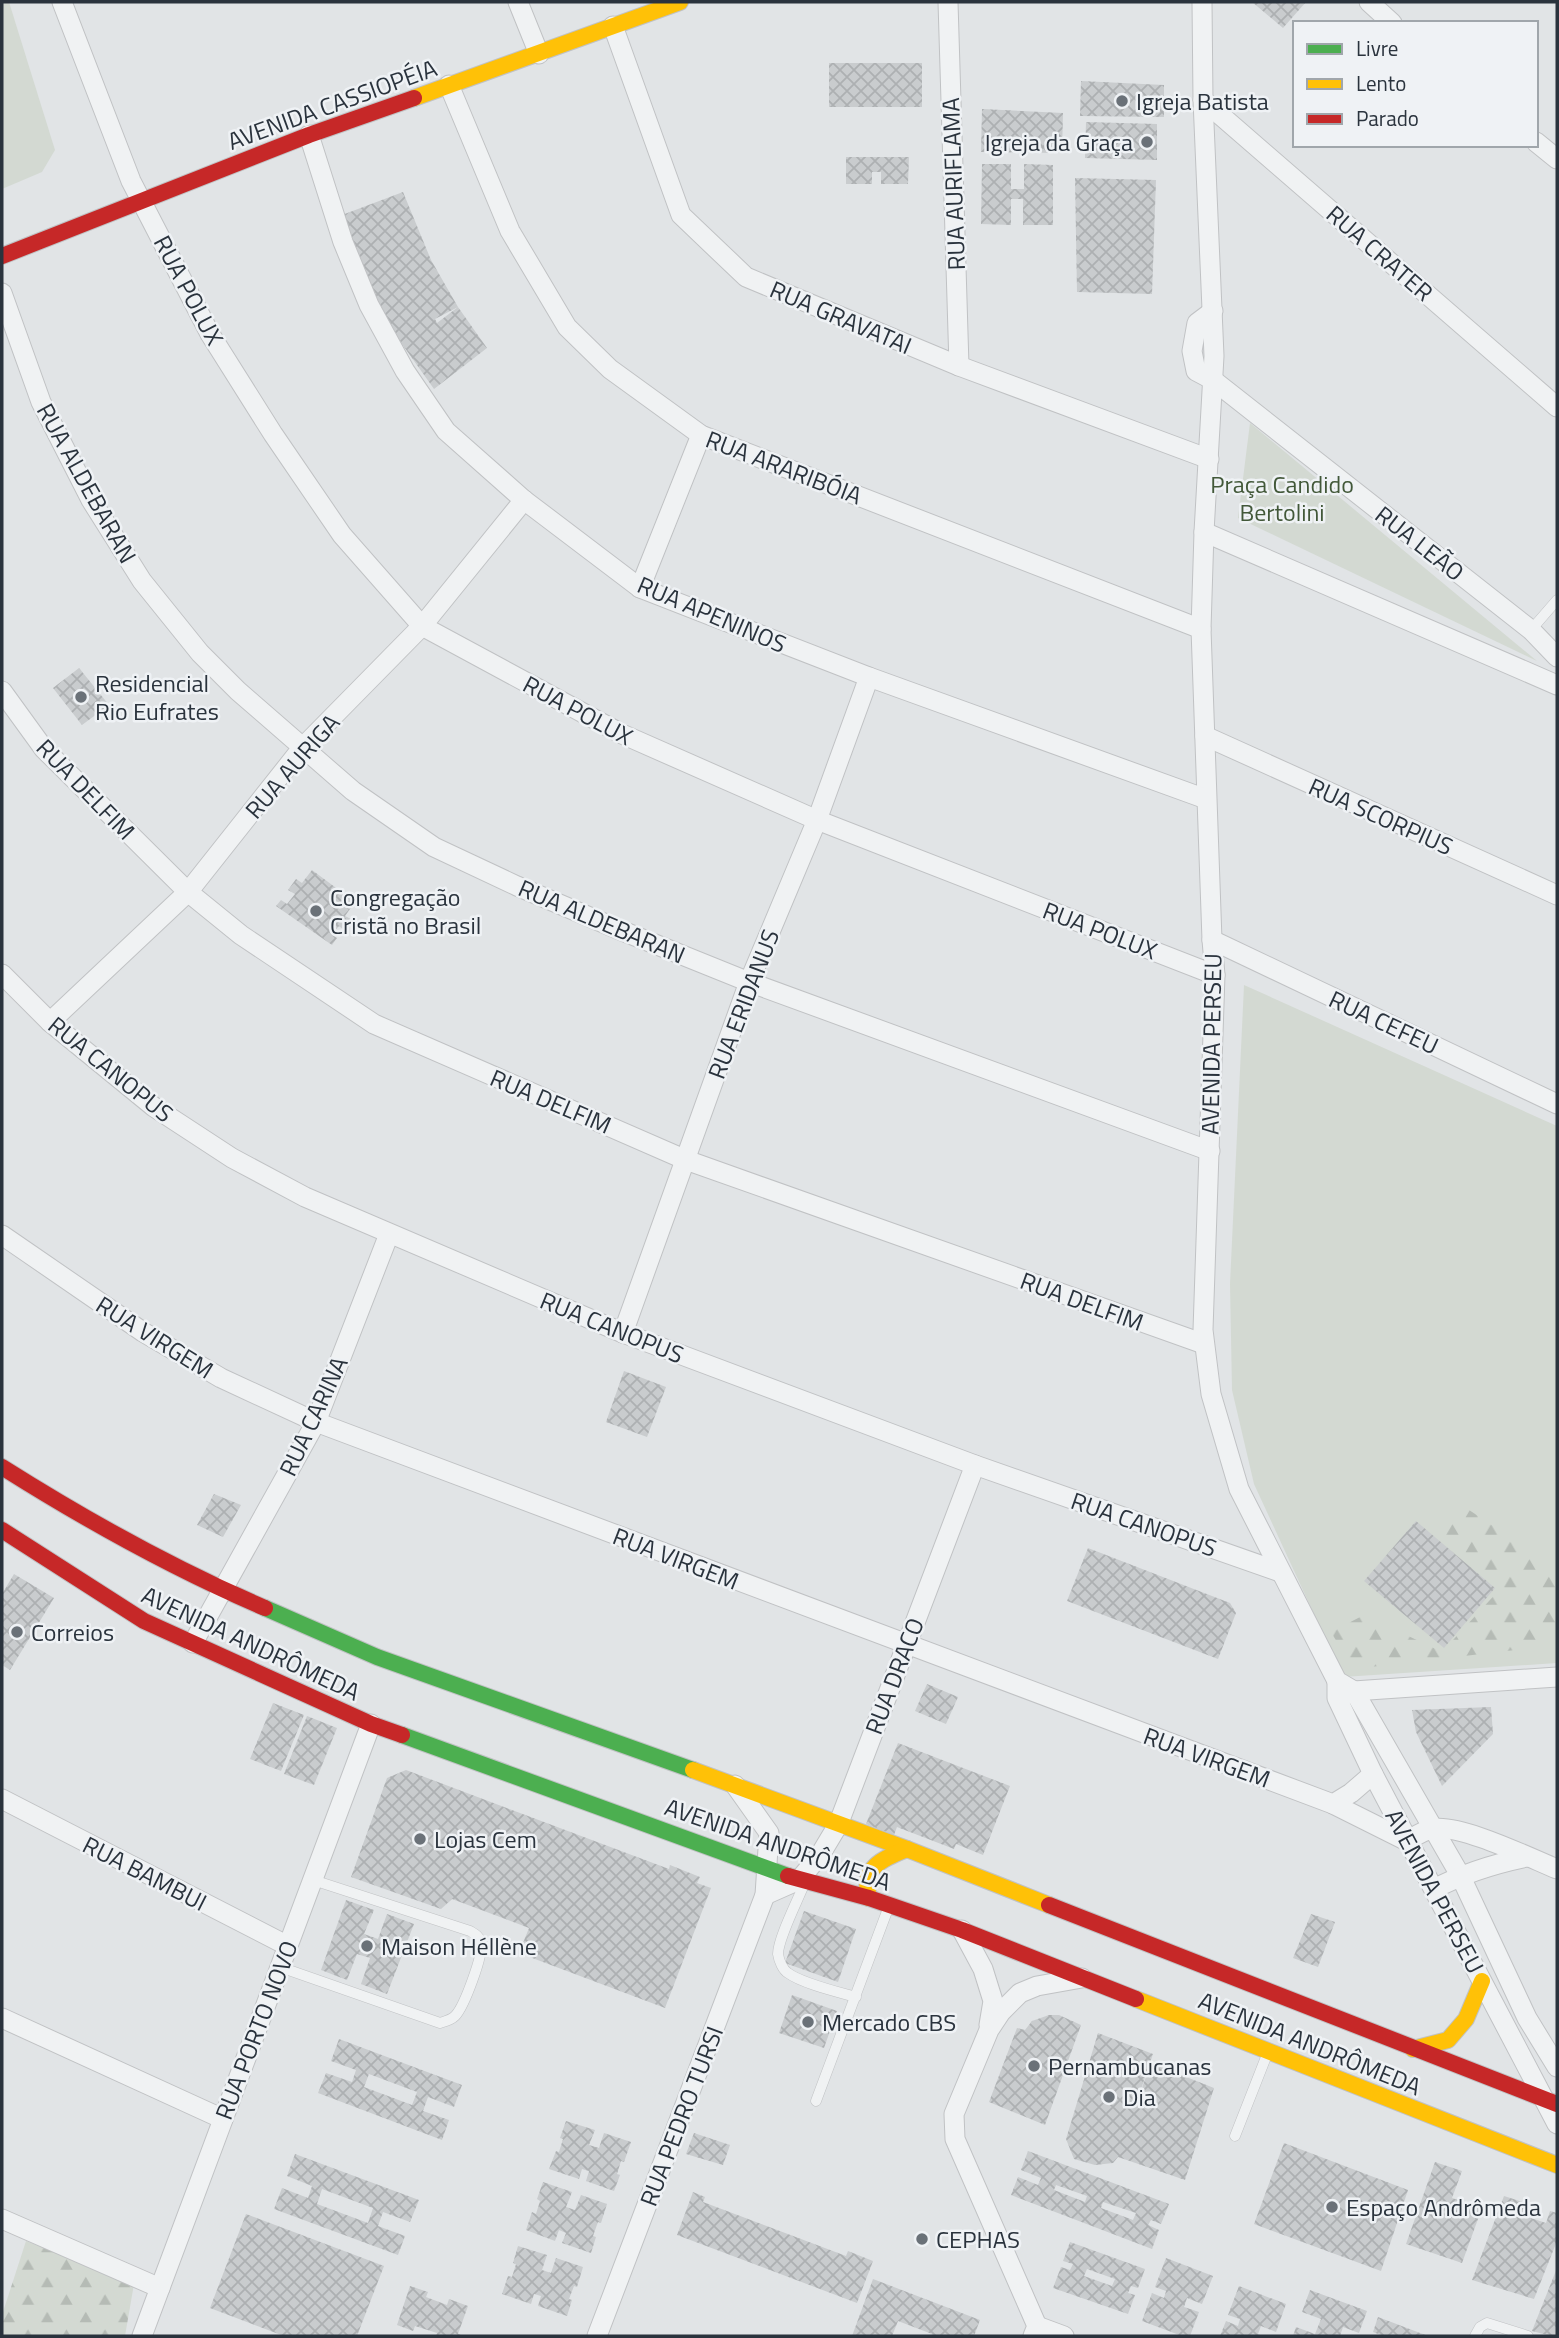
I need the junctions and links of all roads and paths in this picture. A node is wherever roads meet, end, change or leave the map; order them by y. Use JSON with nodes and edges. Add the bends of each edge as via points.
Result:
{"nodes":[{"id":1,"x":62,"y":2,"type":"edge"},
{"id":2,"x":519,"y":2,"type":"edge"},
{"id":3,"x":680,"y":2,"type":"edge"},
{"id":4,"x":947,"y":2,"type":"edge"},
{"id":5,"x":1202,"y":2,"type":"edge"},
{"id":6,"x":1369,"y":2,"type":"edge"},
{"id":7,"x":1390,"y":21,"type":"edge"},
{"id":8,"x":613,"y":26,"type":"junction"},
{"id":9,"x":539,"y":54,"type":"junction"},
{"id":10,"x":449,"y":85,"type":"junction"},
{"id":11,"x":1203,"y":100,"type":"junction"},
{"id":12,"x":309,"y":135,"type":"junction"},
{"id":13,"x":1538,"y":144,"type":"edge"},
{"id":14,"x":1557,"y":159,"type":"edge"},
{"id":15,"x":141,"y":200,"type":"junction"},
{"id":16,"x":2,"y":256,"type":"edge"},
{"id":17,"x":2,"y":293,"type":"edge"},
{"id":18,"x":959,"y":366,"type":"junction"},
{"id":19,"x":1213,"y":380,"type":"junction"},
{"id":20,"x":1557,"y":407,"type":"edge"},
{"id":21,"x":701,"y":435,"type":"junction"},
{"id":22,"x":1209,"y":459,"type":"junction"},
{"id":23,"x":524,"y":500,"type":"junction"},
{"id":24,"x":1204,"y":532,"type":"junction"},
{"id":25,"x":640,"y":588,"type":"junction"},
{"id":26,"x":1557,"y":600,"type":"edge"},
{"id":27,"x":422,"y":626,"type":"junction"},
{"id":28,"x":1201,"y":629,"type":"junction"},
{"id":29,"x":1531,"y":631,"type":"junction"},
{"id":30,"x":1557,"y":657,"type":"edge"},
{"id":31,"x":869,"y":677,"type":"junction"},
{"id":32,"x":1557,"y":685,"type":"edge"},
{"id":33,"x":2,"y":691,"type":"edge"},
{"id":34,"x":1205,"y":736,"type":"junction"},
{"id":35,"x":302,"y":748,"type":"junction"},
{"id":36,"x":1206,"y":799,"type":"junction"},
{"id":37,"x":817,"y":820,"type":"junction"},
{"id":38,"x":188,"y":892,"type":"junction"},
{"id":39,"x":1557,"y":895,"type":"edge"},
{"id":40,"x":1212,"y":940,"type":"junction"},
{"id":41,"x":2,"y":974,"type":"edge"},
{"id":42,"x":1215,"y":975,"type":"junction"},
{"id":43,"x":749,"y":982,"type":"junction"},
{"id":44,"x":50,"y":1022,"type":"junction"},
{"id":45,"x":1557,"y":1104,"type":"edge"},
{"id":46,"x":1210,"y":1151,"type":"junction"},
{"id":47,"x":686,"y":1160,"type":"junction"},
{"id":48,"x":389,"y":1234,"type":"junction"},
{"id":49,"x":2,"y":1235,"type":"edge"},
{"id":50,"x":623,"y":1334,"type":"junction"},
{"id":51,"x":1203,"y":1344,"type":"junction"},
{"id":52,"x":316,"y":1422,"type":"junction"},
{"id":53,"x":975,"y":1465,"type":"junction"},
{"id":54,"x":2,"y":1467,"type":"edge"},
{"id":55,"x":2,"y":1530,"type":"edge"},
{"id":56,"x":1280,"y":1572,"type":"junction"},
{"id":57,"x":223,"y":1590,"type":"junction"},
{"id":58,"x":193,"y":1643,"type":"junction"},
{"id":59,"x":905,"y":1645,"type":"junction"},
{"id":60,"x":1557,"y":1677,"type":"edge"},
{"id":61,"x":1343,"y":1690,"type":"junction"},
{"id":62,"x":371,"y":1724,"type":"junction"},
{"id":63,"x":1373,"y":1774,"type":"junction"},
{"id":64,"x":735,"y":1784,"type":"junction"},
{"id":65,"x":2,"y":1799,"type":"edge"},
{"id":66,"x":1333,"y":1804,"type":"junction"},
{"id":67,"x":838,"y":1825,"type":"junction"},
{"id":68,"x":1432,"y":1829,"type":"junction"},
{"id":69,"x":1407,"y":1841,"type":"junction"},
{"id":70,"x":906,"y":1849,"type":"junction"},
{"id":71,"x":1527,"y":1857,"type":"junction"},
{"id":72,"x":767,"y":1868,"type":"junction"},
{"id":73,"x":1557,"y":1869,"type":"edge"},
{"id":74,"x":1460,"y":1875,"type":"junction"},
{"id":75,"x":313,"y":1880,"type":"junction"},
{"id":76,"x":802,"y":1880,"type":"junction"},
{"id":77,"x":1434,"y":1889,"type":"junction"},
{"id":78,"x":765,"y":1895,"type":"junction"},
{"id":79,"x":869,"y":1898,"type":"junction"},
{"id":80,"x":889,"y":1906,"type":"junction"},
{"id":81,"x":962,"y":1930,"type":"junction"},
{"id":82,"x":288,"y":1946,"type":"junction"},
{"id":83,"x":280,"y":1967,"type":"junction"},
{"id":84,"x":1082,"y":1978,"type":"junction"},
{"id":85,"x":1482,"y":1980,"type":"junction"},
{"id":86,"x":856,"y":1997,"type":"junction"},
{"id":87,"x":2,"y":2018,"type":"edge"},
{"id":88,"x":989,"y":2030,"type":"junction"},
{"id":89,"x":1413,"y":2049,"type":"junction"},
{"id":90,"x":1269,"y":2051,"type":"junction"},
{"id":91,"x":1557,"y":2067,"type":"edge"},
{"id":92,"x":817,"y":2101,"type":"dead end"},
{"id":93,"x":1551,"y":2101,"type":"edge"},
{"id":94,"x":223,"y":2119,"type":"junction"},
{"id":95,"x":1557,"y":2124,"type":"edge"},
{"id":96,"x":1235,"y":2136,"type":"dead end"},
{"id":97,"x":1557,"y":2165,"type":"edge"},
{"id":98,"x":2,"y":2220,"type":"edge"},
{"id":99,"x":160,"y":2288,"type":"junction"},
{"id":100,"x":1035,"y":2331,"type":"edge"},
{"id":101,"x":142,"y":2336,"type":"edge"},
{"id":102,"x":597,"y":2336,"type":"edge"},
{"id":103,"x":1065,"y":2336,"type":"edge"},
{"id":104,"x":1475,"y":2336,"type":"edge"},
{"id":105,"x":1528,"y":2336,"type":"edge"}],
"edges":[{"from":1,"to":15,"type":"street","name":"RUA POLUX"},
{"from":2,"to":9,"type":"street"},
{"from":3,"to":8,"type":"main road","name":"AVENIDA CASSIOPÉIA"},
{"from":4,"to":18,"type":"street","name":"RUA AURIFLAMA"},
{"from":5,"to":11,"type":"street"},
{"from":6,"to":7,"type":"street"},
{"from":8,"to":9,"type":"main road","name":"AVENIDA CASSIOPÉIA"},
{"from":8,"to":18,"type":"street","name":"RUA GRAVATAI","via":[[681,215],[746,277]]},
{"from":9,"to":10,"type":"main road","name":"AVENIDA CASSIOPÉIA"},
{"from":10,"to":12,"type":"main road","name":"AVENIDA CASSIOPÉIA"},
{"from":10,"to":21,"type":"street","name":"RUA ARARIBÓIA","via":[[510,231],[567,327],[610,369]]},
{"from":11,"to":19,"type":"street","via":[[1213,311],[1197,323],[1192,351],[1196,371]]},
{"from":11,"to":20,"type":"street","name":"RUA CRATER"},
{"from":12,"to":15,"type":"main road","name":"AVENIDA CASSIOPÉIA"},
{"from":12,"to":23,"type":"street","name":"RUA APENINOS","via":[[343,242],[369,305],[405,371],[446,431]]},
{"from":13,"to":14,"type":"street"},
{"from":15,"to":16,"type":"main road","name":"AVENIDA CASSIOPÉIA"},
{"from":15,"to":27,"type":"street","name":"RUA POLUX","via":[[210,334],[272,435],[342,535]]},
{"from":17,"to":35,"type":"street","name":"RUA ALDEBARAN","via":[[41,402],[91,500],[142,581],[200,653]]},
{"from":18,"to":22,"type":"street","name":"RUA GRAVATAI"},
{"from":19,"to":22,"type":"street","name":"AVENIDA PERSEU"},
{"from":19,"to":29,"type":"street","name":"RUA LEÃO"},
{"from":21,"to":25,"type":"street"},
{"from":21,"to":28,"type":"street","name":"RUA ARARIBÓIA"},
{"from":22,"to":24,"type":"street","name":"AVENIDA PERSEU"},
{"from":23,"to":25,"type":"street","name":"RUA APENINOS"},
{"from":23,"to":27,"type":"street","name":"RUA AURIGA"},
{"from":24,"to":28,"type":"street","name":"AVENIDA PERSEU"},
{"from":24,"to":32,"type":"street"},
{"from":25,"to":31,"type":"street","name":"RUA APENINOS"},
{"from":26,"to":29,"type":"lane"},
{"from":27,"to":35,"type":"street","name":"RUA AURIGA"},
{"from":27,"to":37,"type":"street","name":"RUA POLUX","via":[[622,734]]},
{"from":28,"to":34,"type":"street","name":"AVENIDA PERSEU"},
{"from":29,"to":30,"type":"street","name":"RUA LEÃO"},
{"from":31,"to":36,"type":"street","name":"RUA APENINOS"},
{"from":31,"to":37,"type":"street","name":"RUA ERIDANUS"},
{"from":33,"to":38,"type":"street","name":"RUA DELFIM","via":[[44,750]]},
{"from":34,"to":36,"type":"street","name":"AVENIDA PERSEU"},
{"from":34,"to":39,"type":"street","name":"RUA SCORPIUS"},
{"from":35,"to":38,"type":"street","name":"RUA AURIGA"},
{"from":35,"to":43,"type":"street","name":"RUA ALDEBARAN","via":[[434,847]]},
{"from":36,"to":40,"type":"street","name":"AVENIDA PERSEU"},
{"from":37,"to":42,"type":"street","name":"RUA POLUX"},
{"from":37,"to":43,"type":"street","name":"RUA ERIDANUS"},
{"from":38,"to":44,"type":"street","name":"RUA AURIGA"},
{"from":38,"to":47,"type":"street","name":"RUA DELFIM","via":[[241,935],[374,1024]]},
{"from":40,"to":42,"type":"street","name":"AVENIDA PERSEU"},
{"from":40,"to":45,"type":"street","name":"RUA CEFEU"},
{"from":41,"to":44,"type":"street","name":"RUA CANOPUS"},
{"from":42,"to":46,"type":"street","name":"AVENIDA PERSEU"},
{"from":43,"to":46,"type":"street","name":"RUA ALDEBARAN"},
{"from":43,"to":47,"type":"street","name":"RUA ERIDANUS"},
{"from":44,"to":48,"type":"street","name":"RUA CANOPUS","via":[[154,1107],[232,1158]]},
{"from":46,"to":51,"type":"street","name":"AVENIDA PERSEU"},
{"from":47,"to":50,"type":"street","name":"RUA ERIDANUS"},
{"from":47,"to":51,"type":"street","name":"RUA DELFIM"},
{"from":48,"to":50,"type":"street","name":"RUA CANOPUS"},
{"from":48,"to":52,"type":"street","name":"RUA CARINA"},
{"from":49,"to":52,"type":"street","name":"RUA VIRGEM","via":[[143,1332],[221,1378]]},
{"from":50,"to":53,"type":"street","name":"RUA CANOPUS"},
{"from":51,"to":56,"type":"street","name":"AVENIDA PERSEU","via":[[1211,1394],[1239,1489]]},
{"from":52,"to":57,"type":"street","name":"RUA CARINA"},
{"from":52,"to":59,"type":"street","name":"RUA VIRGEM"},
{"from":53,"to":56,"type":"street","name":"RUA CANOPUS"},
{"from":53,"to":59,"type":"street","name":"RUA DRACO"},
{"from":54,"to":57,"type":"main road","name":"AVENIDA ANDRÔMEDA","via":[[60,1504]]},
{"from":55,"to":58,"type":"main road","name":"AVENIDA ANDRÔMEDA","via":[[144,1621]]},
{"from":56,"to":61,"type":"street","name":"AVENIDA PERSEU"},
{"from":57,"to":58,"type":"street","name":"RUA CARINA"},
{"from":57,"to":64,"type":"main road","name":"AVENIDA ANDRÔMEDA","via":[[377,1657]]},
{"from":58,"to":62,"type":"main road","name":"AVENIDA ANDRÔMEDA"},
{"from":59,"to":66,"type":"street","name":"RUA VIRGEM"},
{"from":59,"to":67,"type":"street","name":"RUA DRACO"},
{"from":60,"to":61,"type":"street"},
{"from":61,"to":63,"type":"street","name":"AVENIDA PERSEU"},
{"from":61,"to":68,"type":"street","name":"AVENIDA PERSEU"},
{"from":62,"to":72,"type":"main road","name":"AVENIDA ANDRÔMEDA"},
{"from":62,"to":75,"type":"street","name":"RUA PORTO NOVO"},
{"from":63,"to":66,"type":"street"},
{"from":63,"to":69,"type":"street","name":"AVENIDA PERSEU"},
{"from":64,"to":67,"type":"main road","name":"AVENIDA ANDRÔMEDA"},
{"from":64,"to":72,"type":"street","name":"RUA PEDRO TURSI","via":[[769,1833]]},
{"from":65,"to":82,"type":"street","name":"RUA BAMBUI"},
{"from":66,"to":69,"type":"street","name":"RUA VIRGEM"},
{"from":67,"to":70,"type":"main road","name":"AVENIDA ANDRÔMEDA"},
{"from":67,"to":76,"type":"street","name":"RUA DRACO"},
{"from":68,"to":69,"type":"street"},
{"from":68,"to":71,"type":"street","via":[[1492,1841]]},
{"from":68,"to":74,"type":"street","name":"AVENIDA PERSEU"},
{"from":69,"to":77,"type":"street","name":"AVENIDA PERSEU"},
{"from":70,"to":79,"type":"main road","via":[[882,1858],[871,1870],[865,1889]]},
{"from":70,"to":89,"type":"main road","name":"AVENIDA ANDRÔMEDA"},
{"from":71,"to":73,"type":"street"},
{"from":71,"to":74,"type":"street"},
{"from":72,"to":76,"type":"main road","name":"AVENIDA ANDRÔMEDA"},
{"from":72,"to":78,"type":"street","name":"RUA PEDRO TURSI"},
{"from":74,"to":77,"type":"street"},
{"from":74,"to":91,"type":"street","name":"AVENIDA PERSEU","via":[[1527,2018]]},
{"from":75,"to":82,"type":"street","name":"RUA PORTO NOVO"},
{"from":75,"to":83,"type":"lane","via":[[478,1936],[481,1952],[465,1998],[457,2014],[440,2023]]},
{"from":76,"to":78,"type":"street"},
{"from":76,"to":79,"type":"main road","name":"AVENIDA ANDRÔMEDA"},
{"from":76,"to":86,"type":"lane","via":[[778,1954],[782,1966],[797,1978]]},
{"from":77,"to":85,"type":"street","name":"AVENIDA PERSEU"},
{"from":78,"to":102,"type":"street","name":"RUA PEDRO TURSI"},
{"from":79,"to":80,"type":"main road","name":"AVENIDA ANDRÔMEDA"},
{"from":80,"to":81,"type":"main road","name":"AVENIDA ANDRÔMEDA"},
{"from":80,"to":86,"type":"lane"},
{"from":81,"to":84,"type":"main road","name":"AVENIDA ANDRÔMEDA"},
{"from":81,"to":88,"type":"street","via":[[983,1969],[993,2001]]},
{"from":82,"to":83,"type":"street","name":"RUA PORTO NOVO"},
{"from":83,"to":94,"type":"street","name":"RUA PORTO NOVO"},
{"from":84,"to":88,"type":"street","via":[[1020,1993]]},
{"from":84,"to":90,"type":"main road","name":"AVENIDA ANDRÔMEDA"},
{"from":85,"to":89,"type":"main road","via":[[1466,2019],[1448,2040]]},
{"from":85,"to":93,"type":"street","name":"AVENIDA PERSEU"},
{"from":86,"to":92,"type":"lane"},
{"from":87,"to":94,"type":"street"},
{"from":88,"to":100,"type":"street","via":[[954,2115],[954,2139]]},
{"from":89,"to":93,"type":"main road","name":"AVENIDA ANDRÔMEDA"},
{"from":90,"to":96,"type":"lane"},
{"from":90,"to":97,"type":"main road","name":"AVENIDA ANDRÔMEDA"},
{"from":93,"to":95,"type":"street","name":"AVENIDA PERSEU"},
{"from":94,"to":99,"type":"street","name":"RUA PORTO NOVO"},
{"from":98,"to":99,"type":"street"},
{"from":99,"to":101,"type":"street","name":"RUA PORTO NOVO"},
{"from":100,"to":103,"type":"street"},
{"from":104,"to":105,"type":"lane","via":[[1487,2323]]}]}
